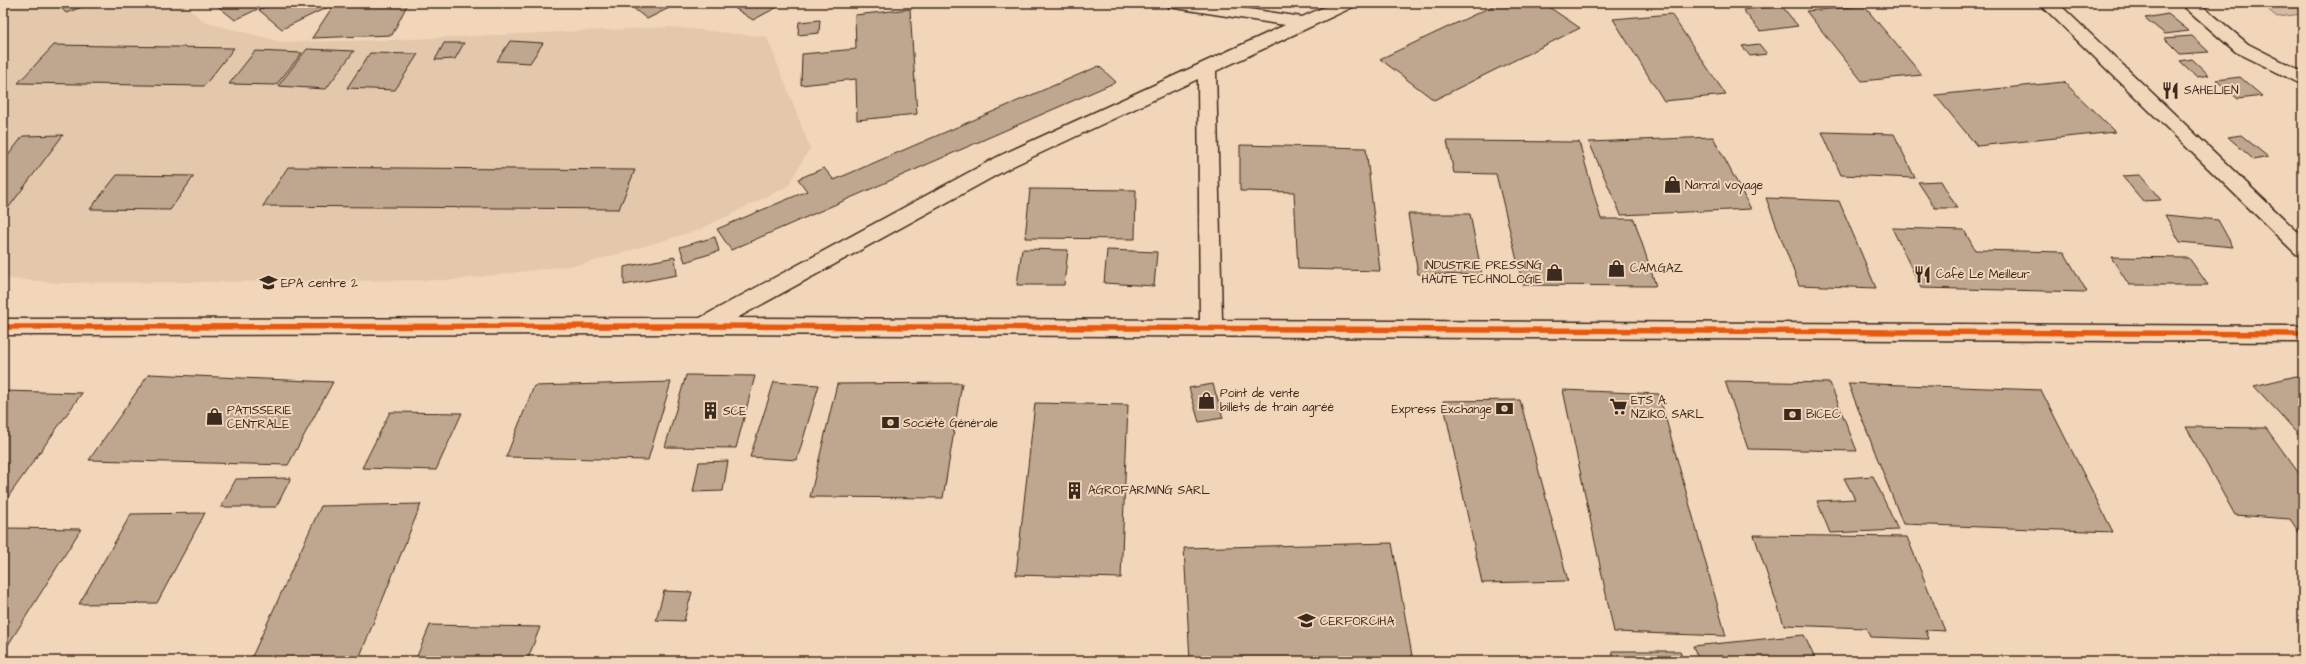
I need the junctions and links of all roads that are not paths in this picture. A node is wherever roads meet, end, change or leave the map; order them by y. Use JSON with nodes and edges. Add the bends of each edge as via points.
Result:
{"nodes":[{"id":1,"x":1175,"y":3,"type":"edge"},
{"id":2,"x":1347,"y":3,"type":"edge"},
{"id":3,"x":2048,"y":3,"type":"edge"},
{"id":4,"x":2189,"y":3,"type":"edge"},
{"id":5,"x":1306,"y":23,"type":"junction"},
{"id":6,"x":1207,"y":69,"type":"junction"},
{"id":7,"x":2303,"y":79,"type":"edge"},
{"id":8,"x":2303,"y":249,"type":"edge"},
{"id":9,"x":704,"y":326,"type":"junction"},
{"id":10,"x":3,"y":327,"type":"edge"},
{"id":11,"x":1212,"y":329,"type":"junction"},
{"id":12,"x":2303,"y":334,"type":"edge"}],
"edges":[{"from":1,"to":5,"type":"street"},
{"from":2,"to":5,"type":"street"},
{"from":3,"to":8,"type":"street"},
{"from":4,"to":7,"type":"street","via":[[2242,48]]},
{"from":5,"to":6,"type":"street"},
{"from":6,"to":9,"type":"street","via":[[1006,161]]},
{"from":6,"to":11,"type":"street"},
{"from":9,"to":10,"type":"street"},
{"from":9,"to":11,"type":"street"},
{"from":11,"to":12,"type":"street"}]}
